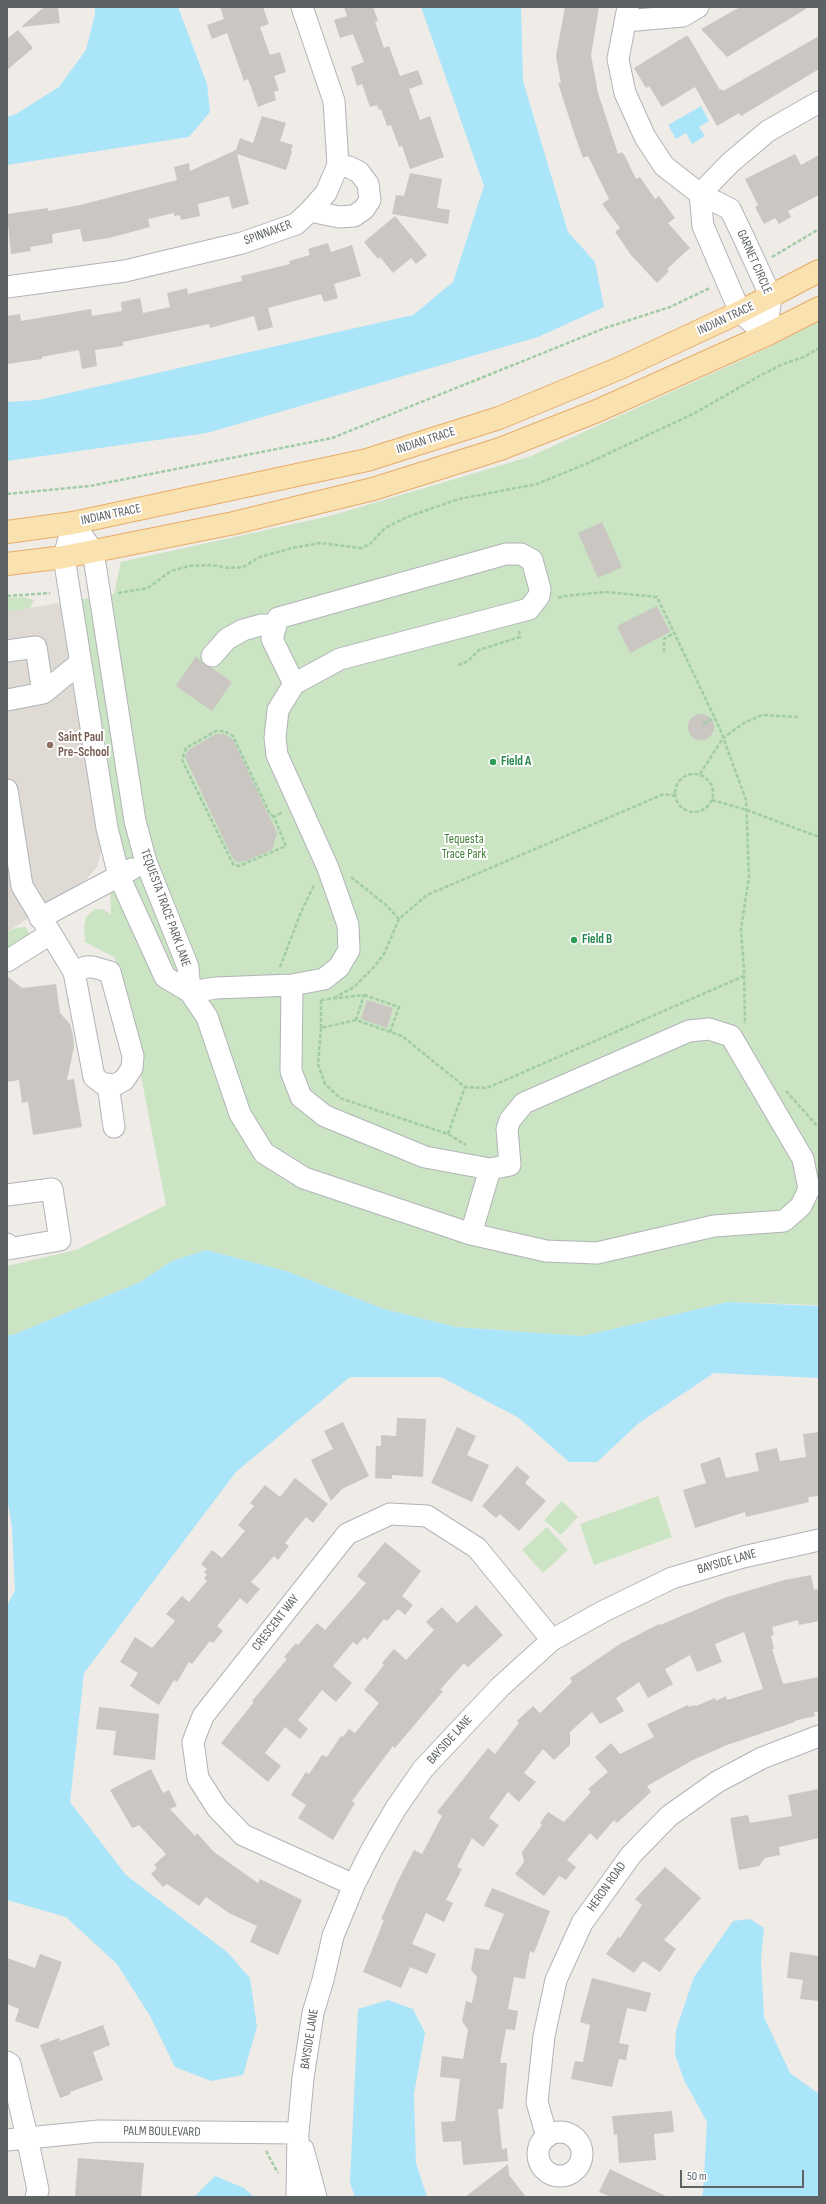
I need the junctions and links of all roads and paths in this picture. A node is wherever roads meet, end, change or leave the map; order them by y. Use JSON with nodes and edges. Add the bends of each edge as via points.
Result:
{"nodes":[{"id":1,"x":302,"y":7,"type":"edge"},
{"id":2,"x":698,"y":7,"type":"edge"},
{"id":3,"x":626,"y":14,"type":"edge"},
{"id":4,"x":819,"y":102,"type":"edge"},
{"id":5,"x":338,"y":165,"type":"junction"},
{"id":6,"x":700,"y":194,"type":"junction"},
{"id":7,"x":310,"y":211,"type":"junction"},
{"id":8,"x":819,"y":229,"type":"edge"},
{"id":9,"x":743,"y":236,"type":"junction"},
{"id":10,"x":714,"y":251,"type":"junction"},
{"id":11,"x":756,"y":265,"type":"junction"},
{"id":12,"x":819,"y":271,"type":"edge"},
{"id":13,"x":726,"y":280,"type":"junction"},
{"id":14,"x":7,"y":287,"type":"edge"},
{"id":15,"x":771,"y":297,"type":"junction"},
{"id":16,"x":819,"y":308,"type":"edge"},
{"id":17,"x":740,"y":312,"type":"junction"},
{"id":18,"x":766,"y":335,"type":"junction"},
{"id":19,"x":819,"y":348,"type":"edge"},
{"id":20,"x":7,"y":494,"type":"edge"},
{"id":21,"x":74,"y":523,"type":"junction"},
{"id":22,"x":7,"y":532,"type":"edge"},
{"id":23,"x":93,"y":551,"type":"junction"},
{"id":24,"x":64,"y":557,"type":"junction"},
{"id":25,"x":7,"y":564,"type":"edge"},
{"id":26,"x":50,"y":593,"type":"dead end"},
{"id":27,"x":114,"y":594,"type":"dead end"},
{"id":28,"x":7,"y":596,"type":"edge"},
{"id":29,"x":553,"y":601,"type":"dead end"},
{"id":30,"x":276,"y":625,"type":"junction"},
{"id":31,"x":519,"y":625,"type":"dead end"},
{"id":32,"x":674,"y":633,"type":"junction"},
{"id":33,"x":7,"y":651,"type":"edge"},
{"id":34,"x":664,"y":652,"type":"dead end"},
{"id":35,"x":212,"y":656,"type":"dead end"},
{"id":36,"x":80,"y":663,"type":"junction"},
{"id":37,"x":458,"y":665,"type":"dead end"},
{"id":38,"x":294,"y":684,"type":"junction"},
{"id":39,"x":43,"y":693,"type":"junction"},
{"id":40,"x":7,"y":700,"type":"edge"},
{"id":41,"x":799,"y":717,"type":"dead end"},
{"id":42,"x":714,"y":718,"type":"junction"},
{"id":43,"x":702,"y":724,"type":"dead end"},
{"id":44,"x":723,"y":738,"type":"junction"},
{"id":45,"x":700,"y":774,"type":"junction"},
{"id":46,"x":7,"y":790,"type":"edge"},
{"id":47,"x":675,"y":796,"type":"junction"},
{"id":48,"x":712,"y":800,"type":"junction"},
{"id":49,"x":747,"y":810,"type":"junction"},
{"id":50,"x":289,"y":815,"type":"dead end"},
{"id":51,"x":274,"y":817,"type":"junction"},
{"id":52,"x":819,"y":838,"type":"edge"},
{"id":53,"x":146,"y":862,"type":"junction"},
{"id":54,"x":349,"y":875,"type":"dead end"},
{"id":55,"x":119,"y":876,"type":"junction"},
{"id":56,"x":316,"y":882,"type":"dead end"},
{"id":57,"x":14,"y":891,"type":"edge"},
{"id":58,"x":399,"y":919,"type":"junction"},
{"id":59,"x":45,"y":926,"type":"junction"},
{"id":60,"x":7,"y":961,"type":"edge"},
{"id":61,"x":74,"y":972,"type":"junction"},
{"id":62,"x":744,"y":976,"type":"junction"},
{"id":63,"x":285,"y":979,"type":"junction"},
{"id":64,"x":190,"y":992,"type":"junction"},
{"id":65,"x":364,"y":995,"type":"junction"},
{"id":66,"x":332,"y":999,"type":"junction"},
{"id":67,"x":321,"y":1000,"type":"junction"},
{"id":68,"x":314,"y":1001,"type":"dead end"},
{"id":69,"x":356,"y":1020,"type":"junction"},
{"id":70,"x":321,"y":1028,"type":"junction"},
{"id":71,"x":745,"y":1029,"type":"dead end"},
{"id":72,"x":390,"y":1032,"type":"junction"},
{"id":73,"x":108,"y":1084,"type":"junction"},
{"id":74,"x":466,"y":1087,"type":"junction"},
{"id":75,"x":114,"y":1126,"type":"dead end"},
{"id":76,"x":448,"y":1134,"type":"junction"},
{"id":77,"x":469,"y":1150,"type":"dead end"},
{"id":78,"x":490,"y":1169,"type":"junction"},
{"id":79,"x":7,"y":1195,"type":"edge"},
{"id":80,"x":471,"y":1234,"type":"junction"},
{"id":81,"x":7,"y":1244,"type":"edge"},
{"id":82,"x":819,"y":1540,"type":"edge"},
{"id":83,"x":552,"y":1640,"type":"junction"},
{"id":84,"x":819,"y":1736,"type":"edge"},
{"id":85,"x":354,"y":1886,"type":"junction"},
{"id":86,"x":7,"y":2062,"type":"edge"},
{"id":87,"x":298,"y":2133,"type":"junction"},
{"id":88,"x":547,"y":2137,"type":"dead end"},
{"id":89,"x":17,"y":2139,"type":"edge"},
{"id":90,"x":36,"y":2197,"type":"edge"},
{"id":91,"x":297,"y":2197,"type":"edge"},
{"id":92,"x":316,"y":2197,"type":"edge"}],
"edges":[{"from":1,"to":5,"type":"street","name":"SPINNAKER","via":[[334,101]]},
{"from":2,"to":3,"type":"street","via":[[683,16]]},
{"from":3,"to":6,"type":"street","name":"GARNET CIRCLE","via":[[618,59],[625,94],[645,137],[664,166]]},
{"from":4,"to":6,"type":"street","via":[[768,130],[730,163]]},
{"from":5,"to":7,"type":"street","name":"SPINNAKER","via":[[326,193]]},
{"from":5,"to":7,"type":"street","via":[[349,166],[359,172],[368,184],[370,200],[364,209],[354,216],[339,217]]},
{"from":6,"to":9,"type":"street","name":"GARNET CIRCLE","via":[[730,209]]},
{"from":6,"to":10,"type":"street","via":[[703,226]]},
{"from":7,"to":14,"type":"street","name":"SPINNAKER","via":[[296,224],[242,243],[125,272]]},
{"from":8,"to":11,"type":"path"},
{"from":9,"to":10,"type":"street"},
{"from":9,"to":11,"type":"street","name":"GARNET CIRCLE"},
{"from":10,"to":13,"type":"street"},
{"from":11,"to":15,"type":"street","name":"GARNET CIRCLE"},
{"from":12,"to":15,"type":"main road","name":"INDIAN TRACE"},
{"from":13,"to":17,"type":"street"},
{"from":13,"to":20,"type":"path","via":[[670,307],[605,328],[332,438],[90,486]]},
{"from":15,"to":17,"type":"main road","name":"INDIAN TRACE"},
{"from":15,"to":18,"type":"street","name":"GARNET CIRCLE"},
{"from":16,"to":18,"type":"main road"},
{"from":17,"to":18,"type":"street"},
{"from":17,"to":21,"type":"main road","name":"INDIAN TRACE","via":[[620,368],[499,418],[374,458]]},
{"from":18,"to":23,"type":"main road","via":[[597,411],[492,452],[373,489],[234,523]]},
{"from":19,"to":27,"type":"path","via":[[761,375],[695,414],[588,463],[537,484],[459,500],[407,517],[385,528],[370,544],[361,548],[320,543],[260,557],[243,567],[189,566],[171,572],[148,588]]},
{"from":21,"to":22,"type":"main road","name":"INDIAN TRACE"},
{"from":21,"to":23,"type":"street","name":"TEQUESTA TRACE PARK LANE"},
{"from":21,"to":24,"type":"street","name":"TEQUESTA TRACE PARK LANE"},
{"from":23,"to":24,"type":"main road"},
{"from":23,"to":53,"type":"street","name":"TEQUESTA TRACE PARK LANE","via":[[136,821]]},
{"from":24,"to":25,"type":"main road"},
{"from":24,"to":36,"type":"street","name":"TEQUESTA TRACE PARK LANE"},
{"from":26,"to":28,"type":"path"},
{"from":29,"to":32,"type":"path","via":[[564,596],[606,592],[657,596]]},
{"from":30,"to":35,"type":"street","via":[[261,625],[243,630],[228,639]]},
{"from":30,"to":38,"type":"street","via":[[272,639]]},
{"from":30,"to":38,"type":"street","via":[[278,618],[506,554],[521,554],[532,560],[540,589],[539,596],[529,609],[340,659]]},
{"from":31,"to":37,"type":"path","via":[[520,637],[479,650],[468,662]]},
{"from":32,"to":34,"type":"path","via":[[664,639]]},
{"from":32,"to":42,"type":"path"},
{"from":33,"to":39,"type":"street","via":[[36,647]]},
{"from":36,"to":39,"type":"street"},
{"from":36,"to":55,"type":"street","name":"TEQUESTA TRACE PARK LANE","via":[[107,828]]},
{"from":38,"to":63,"type":"street","via":[[278,710],[275,738],[277,755],[328,868],[348,925],[349,950],[339,967],[324,979]]},
{"from":39,"to":40,"type":"street"},
{"from":41,"to":44,"type":"path","via":[[762,715],[744,723]]},
{"from":42,"to":43,"type":"path"},
{"from":42,"to":44,"type":"path"},
{"from":44,"to":45,"type":"path"},
{"from":44,"to":49,"type":"path","via":[[746,800]]},
{"from":45,"to":47,"type":"path","via":[[693,773],[681,778],[675,789]]},
{"from":45,"to":48,"type":"path","via":[[710,781],[713,787]]},
{"from":46,"to":57,"type":"street"},
{"from":47,"to":48,"type":"path","via":[[681,807],[692,812],[704,809]]},
{"from":47,"to":58,"type":"path","via":[[664,794],[428,895]]},
{"from":48,"to":49,"type":"path"},
{"from":49,"to":52,"type":"path"},
{"from":49,"to":62,"type":"path","via":[[749,877],[741,930]]},
{"from":50,"to":51,"type":"path","via":[[285,811]]},
{"from":51,"to":51,"type":"path","via":[[286,846],[239,866],[233,864],[182,760],[186,748],[216,731],[224,731],[232,736],[270,814]]},
{"from":53,"to":55,"type":"street"},
{"from":53,"to":64,"type":"street","name":"TEQUESTA TRACE PARK LANE","via":[[188,967]]},
{"from":54,"to":58,"type":"path"},
{"from":55,"to":59,"type":"street"},
{"from":55,"to":64,"type":"street","name":"TEQUESTA TRACE PARK LANE","via":[[164,978]]},
{"from":56,"to":63,"type":"path","via":[[301,912]]},
{"from":57,"to":59,"type":"street"},
{"from":58,"to":66,"type":"path","via":[[384,954],[374,968],[354,987]]},
{"from":59,"to":60,"type":"street"},
{"from":59,"to":61,"type":"street"},
{"from":61,"to":73,"type":"street","via":[[94,1077]]},
{"from":61,"to":73,"type":"street","via":[[93,967],[110,972],[134,1056],[132,1068],[124,1080],[115,1085]]},
{"from":62,"to":71,"type":"path"},
{"from":62,"to":74,"type":"path","via":[[487,1088]]},
{"from":63,"to":64,"type":"street"},
{"from":63,"to":78,"type":"street","via":[[291,1070],[301,1097],[325,1116],[425,1157]]},
{"from":64,"to":80,"type":"street","via":[[207,1017],[240,1114],[264,1153],[304,1178]]},
{"from":65,"to":66,"type":"path"},
{"from":65,"to":69,"type":"path"},
{"from":65,"to":72,"type":"path","via":[[399,1007]]},
{"from":66,"to":67,"type":"path"},
{"from":67,"to":68,"type":"path"},
{"from":67,"to":70,"type":"path"},
{"from":69,"to":70,"type":"path"},
{"from":69,"to":72,"type":"path"},
{"from":70,"to":76,"type":"path","via":[[318,1064],[325,1084],[340,1098]]},
{"from":72,"to":74,"type":"path","via":[[402,1036]]},
{"from":73,"to":75,"type":"street"},
{"from":74,"to":76,"type":"path"},
{"from":76,"to":77,"type":"path","via":[[468,1146]]},
{"from":78,"to":80,"type":"street"},
{"from":78,"to":80,"type":"street","via":[[510,1165],[507,1128],[510,1120],[524,1103],[689,1031],[709,1030],[731,1036],[803,1159],[809,1189],[801,1206],[784,1221],[714,1226],[597,1253],[546,1251]]},
{"from":79,"to":81,"type":"street","via":[[52,1189],[60,1240],[8,1249]]},
{"from":82,"to":83,"type":"street","name":"BAYSIDE LANE","via":[[743,1557],[672,1578]]},
{"from":83,"to":85,"type":"street","name":"BAYSIDE LANE","via":[[500,1687],[423,1770],[380,1835]]},
{"from":83,"to":85,"type":"street","name":"CRESCENT WAY","via":[[477,1548],[427,1516],[390,1514],[347,1534],[203,1716],[193,1742],[198,1778],[216,1808],[243,1834]]},
{"from":84,"to":88,"type":"street","name":"HERON ROAD","via":[[762,1758],[723,1778],[669,1816],[630,1854],[582,1923],[556,1980],[544,2036],[537,2102]]},
{"from":85,"to":87,"type":"street","name":"BAYSIDE LANE","via":[[333,1936],[312,2013]]},
{"from":86,"to":89,"type":"street","via":[[10,2064]]},
{"from":87,"to":89,"type":"street","name":"PALM BOULEVARD","via":[[99,2131]]},
{"from":87,"to":91,"type":"street","name":"BAYSIDE LANE"},
{"from":87,"to":92,"type":"street","name":"BAYSIDE LANE"},
{"from":89,"to":90,"type":"street","via":[[38,2190]]}]}
